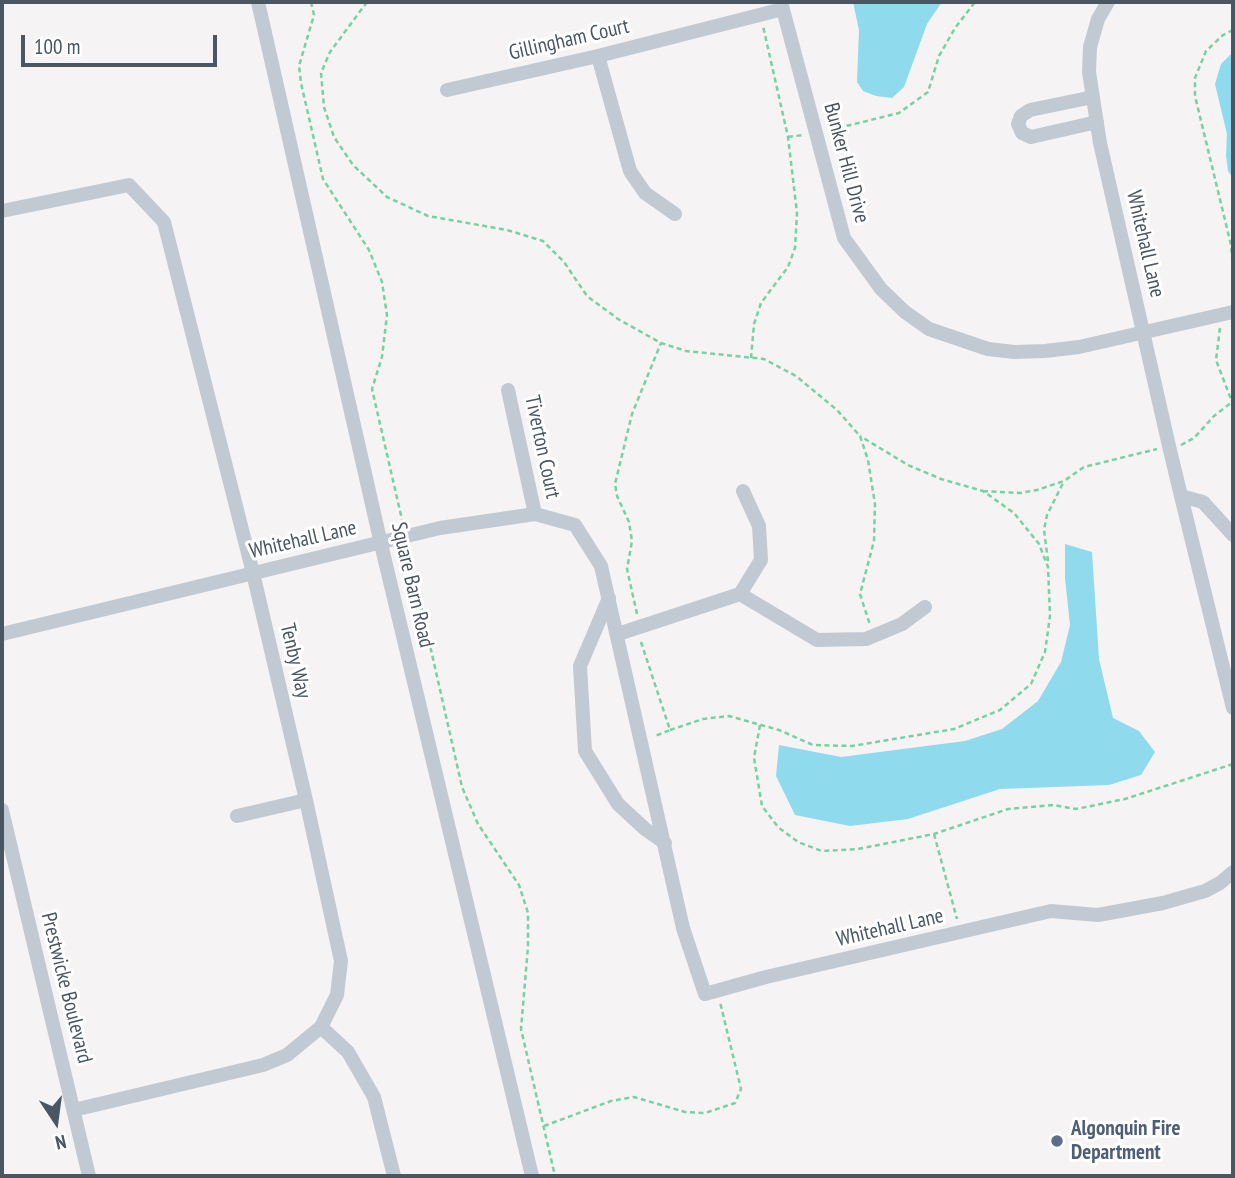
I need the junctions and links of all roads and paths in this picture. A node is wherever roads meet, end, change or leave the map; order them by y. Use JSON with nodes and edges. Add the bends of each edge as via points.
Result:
{"nodes":[{"id":1,"x":258,"y":2,"type":"edge"},
{"id":2,"x":311,"y":2,"type":"edge"},
{"id":3,"x":367,"y":2,"type":"edge"},
{"id":4,"x":975,"y":2,"type":"edge"},
{"id":5,"x":1108,"y":2,"type":"edge"},
{"id":6,"x":782,"y":6,"type":"edge"},
{"id":7,"x":761,"y":15,"type":"junction"},
{"id":8,"x":1233,"y":30,"type":"edge"},
{"id":9,"x":598,"y":56,"type":"junction"},
{"id":10,"x":447,"y":90,"type":"dead end"},
{"id":11,"x":1093,"y":97,"type":"junction"},
{"id":12,"x":1097,"y":122,"type":"junction"},
{"id":13,"x":816,"y":133,"type":"junction"},
{"id":14,"x":788,"y":137,"type":"junction"},
{"id":15,"x":2,"y":211,"type":"edge"},
{"id":16,"x":675,"y":214,"type":"dead end"},
{"id":17,"x":1233,"y":268,"type":"edge"},
{"id":18,"x":1232,"y":312,"type":"edge"},
{"id":19,"x":1144,"y":333,"type":"junction"},
{"id":20,"x":660,"y":343,"type":"junction"},
{"id":21,"x":751,"y":358,"type":"junction"},
{"id":22,"x":508,"y":390,"type":"dead end"},
{"id":23,"x":1233,"y":402,"type":"edge"},
{"id":24,"x":860,"y":436,"type":"junction"},
{"id":25,"x":1169,"y":446,"type":"junction"},
{"id":26,"x":1064,"y":481,"type":"junction"},
{"id":27,"x":743,"y":491,"type":"dead end"},
{"id":28,"x":983,"y":491,"type":"junction"},
{"id":29,"x":1181,"y":496,"type":"junction"},
{"id":30,"x":535,"y":514,"type":"junction"},
{"id":31,"x":1233,"y":534,"type":"edge"},
{"id":32,"x":406,"y":537,"type":"junction"},
{"id":33,"x":381,"y":544,"type":"junction"},
{"id":34,"x":1048,"y":567,"type":"junction"},
{"id":35,"x":253,"y":573,"type":"junction"},
{"id":36,"x":740,"y":594,"type":"junction"},
{"id":37,"x":609,"y":598,"type":"junction"},
{"id":38,"x":925,"y":607,"type":"dead end"},
{"id":39,"x":640,"y":626,"type":"junction"},
{"id":40,"x":2,"y":634,"type":"edge"},
{"id":41,"x":618,"y":634,"type":"junction"},
{"id":42,"x":874,"y":636,"type":"junction"},
{"id":43,"x":1233,"y":708,"type":"edge"},
{"id":44,"x":760,"y":725,"type":"junction"},
{"id":45,"x":670,"y":730,"type":"junction"},
{"id":46,"x":642,"y":742,"type":"junction"},
{"id":47,"x":1233,"y":764,"type":"edge"},
{"id":48,"x":306,"y":800,"type":"junction"},
{"id":49,"x":2,"y":810,"type":"edge"},
{"id":50,"x":237,"y":816,"type":"dead end"},
{"id":51,"x":934,"y":834,"type":"junction"},
{"id":52,"x":664,"y":843,"type":"junction"},
{"id":53,"x":7,"y":856,"type":"edge"},
{"id":54,"x":1233,"y":872,"type":"edge"},
{"id":55,"x":961,"y":933,"type":"junction"},
{"id":56,"x":717,"y":992,"type":"junction"},
{"id":57,"x":321,"y":1027,"type":"junction"},
{"id":58,"x":74,"y":1110,"type":"junction"},
{"id":59,"x":543,"y":1127,"type":"junction"},
{"id":60,"x":89,"y":1176,"type":"edge"},
{"id":61,"x":394,"y":1176,"type":"edge"},
{"id":62,"x":533,"y":1176,"type":"edge"},
{"id":63,"x":555,"y":1176,"type":"edge"}],
"edges":[{"from":1,"to":33,"type":"street","name":"Square Barn Road"},
{"from":2,"to":32,"type":"path","via":[[314,15],[299,66],[301,83],[324,179],[369,250],[382,282],[387,315],[372,389]]},
{"from":3,"to":20,"type":"path","via":[[330,52],[321,73],[324,107],[334,137],[353,165],[387,197],[428,216],[543,241],[587,296]]},
{"from":4,"to":13,"type":"path","via":[[939,56],[928,92],[899,113]]},
{"from":5,"to":11,"type":"street","name":"Whitehall Lane","via":[[1090,47]]},
{"from":6,"to":7,"type":"street","name":"Gillingham Court"},
{"from":6,"to":13,"type":"street","name":"Bunker Hill Drive"},
{"from":7,"to":9,"type":"street","name":"Gillingham Court"},
{"from":7,"to":14,"type":"path"},
{"from":8,"to":17,"type":"path","via":[[1206,51],[1195,87]]},
{"from":9,"to":10,"type":"street","name":"Gillingham Court"},
{"from":9,"to":16,"type":"street","via":[[630,171],[645,193]]},
{"from":11,"to":12,"type":"street","name":"Whitehall Lane"},
{"from":11,"to":12,"type":"street","via":[[1030,110],[1017,124],[1031,137]]},
{"from":12,"to":19,"type":"street","name":"Whitehall Lane"},
{"from":13,"to":14,"type":"path"},
{"from":13,"to":19,"type":"street","name":"Bunker Hill Drive","via":[[844,238],[881,289],[929,328],[988,349],[1014,352],[1079,347]]},
{"from":14,"to":21,"type":"path","via":[[797,213],[795,248],[788,267],[761,303]]},
{"from":15,"to":35,"type":"street","name":"Tenby Way","via":[[129,185],[164,222]]},
{"from":18,"to":19,"type":"street","name":"Bunker Hill Drive"},
{"from":18,"to":23,"type":"path","via":[[1220,327],[1216,360]]},
{"from":19,"to":25,"type":"street","name":"Whitehall Lane"},
{"from":20,"to":21,"type":"path","via":[[686,351]]},
{"from":20,"to":39,"type":"path","via":[[632,414],[615,484],[629,522],[632,541],[627,569]]},
{"from":21,"to":24,"type":"path","via":[[764,359],[796,376]]},
{"from":22,"to":30,"type":"street","name":"Tiverton Court"},
{"from":23,"to":25,"type":"path","via":[[1195,438]]},
{"from":24,"to":28,"type":"path","via":[[908,465]]},
{"from":24,"to":42,"type":"path","via":[[875,516],[874,541],[860,594]]},
{"from":25,"to":26,"type":"path","via":[[1084,467]]},
{"from":25,"to":29,"type":"street","name":"Whitehall Lane"},
{"from":26,"to":28,"type":"path","via":[[1020,493]]},
{"from":26,"to":34,"type":"path","via":[[1044,530]]},
{"from":27,"to":36,"type":"street","via":[[759,526],[761,560]]},
{"from":28,"to":34,"type":"path","via":[[1014,513],[1039,544]]},
{"from":29,"to":31,"type":"street","via":[[1203,502]]},
{"from":29,"to":43,"type":"street","name":"Whitehall Lane"},
{"from":30,"to":32,"type":"street","name":"Whitehall Lane"},
{"from":30,"to":37,"type":"street","name":"Whitehall Lane","via":[[575,525],[601,566]]},
{"from":32,"to":33,"type":"street","name":"Whitehall Lane"},
{"from":32,"to":59,"type":"path","via":[[462,787],[478,824],[519,885],[528,913],[521,1030]]},
{"from":33,"to":35,"type":"street","name":"Whitehall Lane"},
{"from":33,"to":62,"type":"street","name":"Square Barn Road"},
{"from":34,"to":44,"type":"path","via":[[1050,616],[1045,652],[1031,684],[1000,710],[954,729],[852,746],[813,745]]},
{"from":35,"to":40,"type":"street","name":"Whitehall Lane"},
{"from":35,"to":48,"type":"street","name":"Tenby Way"},
{"from":36,"to":39,"type":"street"},
{"from":36,"to":42,"type":"street","via":[[817,640]]},
{"from":37,"to":41,"type":"street","name":"Whitehall Lane"},
{"from":37,"to":52,"type":"street","via":[[580,666],[585,751],[618,803]]},
{"from":38,"to":42,"type":"street","via":[[902,625]]},
{"from":39,"to":41,"type":"street"},
{"from":39,"to":45,"type":"path"},
{"from":41,"to":46,"type":"street","name":"Whitehall Lane"},
{"from":44,"to":45,"type":"path","via":[[729,716]]},
{"from":44,"to":51,"type":"path","via":[[754,758],[762,806],[778,827],[798,842],[822,850],[858,849]]},
{"from":45,"to":46,"type":"path"},
{"from":46,"to":52,"type":"street","name":"Whitehall Lane"},
{"from":47,"to":51,"type":"path","via":[[1125,799],[1076,809],[1053,805],[1008,809]]},
{"from":48,"to":50,"type":"street"},
{"from":48,"to":57,"type":"street","name":"Tenby Way","via":[[341,961],[337,995]]},
{"from":49,"to":53,"type":"street","name":"Prestwicke Boulevard"},
{"from":51,"to":55,"type":"path"},
{"from":52,"to":56,"type":"street","name":"Whitehall Lane","via":[[683,928],[705,994]]},
{"from":53,"to":58,"type":"street","name":"Prestwicke Boulevard"},
{"from":54,"to":55,"type":"street","name":"Whitehall Lane","via":[[1205,891],[1163,903],[1098,915],[1051,911]]},
{"from":55,"to":56,"type":"street","name":"Whitehall Lane"},
{"from":56,"to":59,"type":"path","via":[[741,1089],[735,1103],[705,1113],[685,1112],[634,1097]]},
{"from":57,"to":58,"type":"street","name":"Tenby Way","via":[[287,1055],[263,1065]]},
{"from":57,"to":61,"type":"street","via":[[348,1052],[374,1097]]},
{"from":58,"to":60,"type":"street","name":"Prestwicke Boulevard"},
{"from":59,"to":63,"type":"path"}]}
